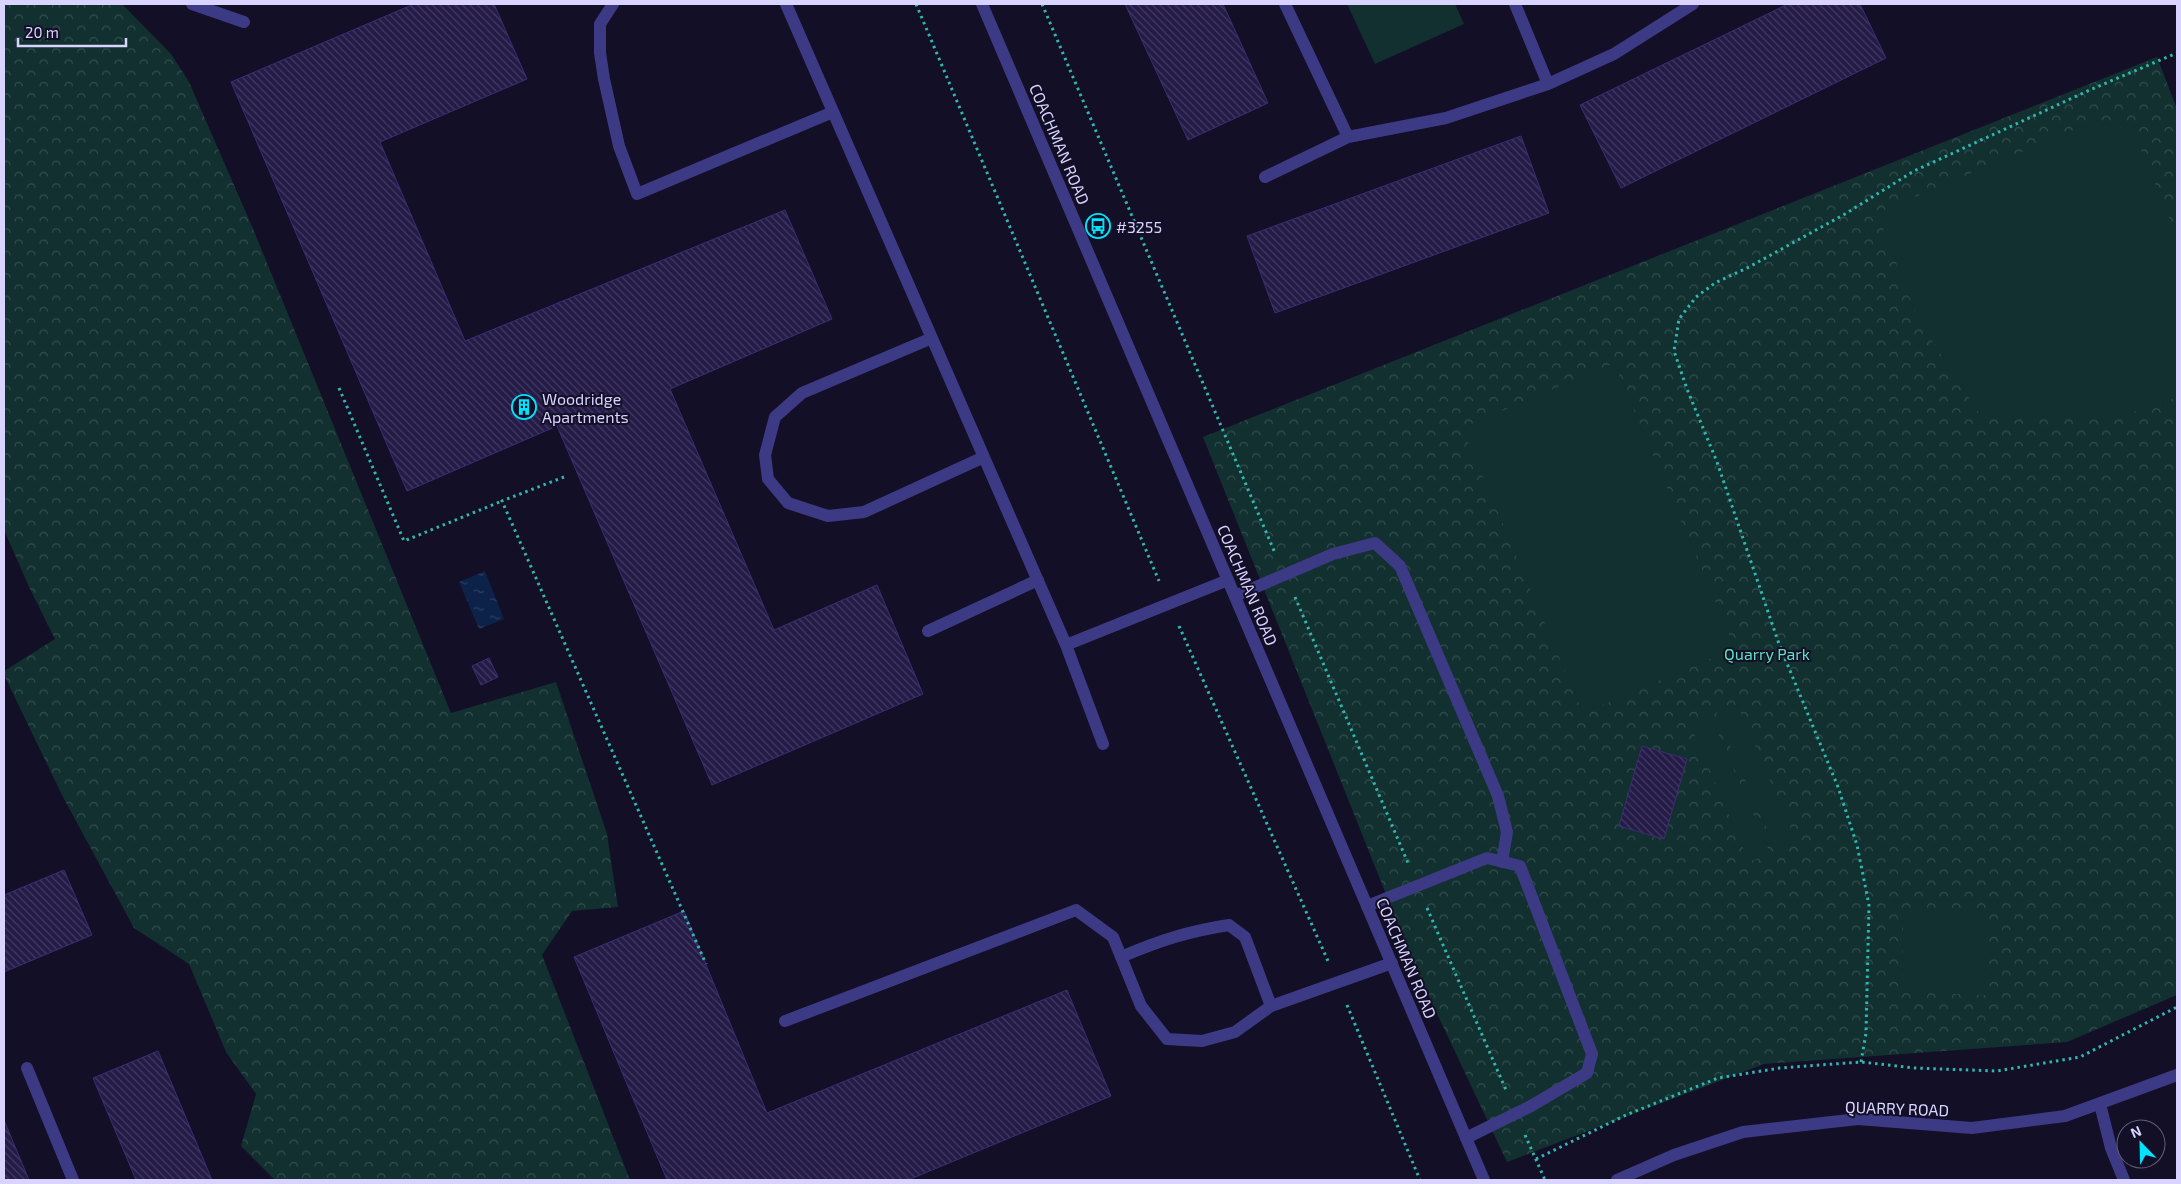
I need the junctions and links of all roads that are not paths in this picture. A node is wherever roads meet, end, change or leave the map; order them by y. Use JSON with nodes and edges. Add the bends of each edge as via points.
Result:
{"nodes":[{"id":1,"x":192,"y":4,"type":"edge"},
{"id":2,"x":613,"y":4,"type":"edge"},
{"id":3,"x":786,"y":4,"type":"edge"},
{"id":4,"x":982,"y":4,"type":"edge"},
{"id":5,"x":1285,"y":4,"type":"edge"},
{"id":6,"x":1515,"y":4,"type":"edge"},
{"id":7,"x":1693,"y":4,"type":"edge"},
{"id":8,"x":244,"y":22,"type":"dead end"},
{"id":9,"x":1548,"y":84,"type":"junction"},
{"id":10,"x":833,"y":112,"type":"junction"},
{"id":11,"x":1348,"y":137,"type":"junction"},
{"id":12,"x":1265,"y":177,"type":"dead end"},
{"id":13,"x":932,"y":338,"type":"junction"},
{"id":14,"x":984,"y":457,"type":"junction"},
{"id":15,"x":1038,"y":580,"type":"junction"},
{"id":16,"x":1228,"y":580,"type":"junction"},
{"id":17,"x":1235,"y":596,"type":"junction"},
{"id":18,"x":928,"y":631,"type":"dead end"},
{"id":19,"x":1066,"y":645,"type":"junction"},
{"id":20,"x":1103,"y":744,"type":"dead end"},
{"id":21,"x":1502,"y":862,"type":"junction"},
{"id":22,"x":1367,"y":906,"type":"junction"},
{"id":23,"x":1121,"y":957,"type":"junction"},
{"id":24,"x":1392,"y":963,"type":"junction"},
{"id":25,"x":1271,"y":1006,"type":"junction"},
{"id":26,"x":785,"y":1021,"type":"dead end"},
{"id":27,"x":28,"y":1068,"type":"dead end"},
{"id":28,"x":2177,"y":1074,"type":"edge"},
{"id":29,"x":2100,"y":1104,"type":"junction"},
{"id":30,"x":1466,"y":1138,"type":"junction"},
{"id":31,"x":73,"y":1180,"type":"edge"},
{"id":32,"x":1484,"y":1180,"type":"edge"},
{"id":33,"x":1616,"y":1180,"type":"edge"},
{"id":34,"x":2124,"y":1180,"type":"edge"}],
"edges":[{"from":1,"to":8,"type":"street"},
{"from":2,"to":10,"type":"street","via":[[600,24],[600,53],[619,146],[637,194]]},
{"from":3,"to":10,"type":"street"},
{"from":4,"to":16,"type":"street","name":"COACHMAN ROAD"},
{"from":5,"to":11,"type":"street"},
{"from":6,"to":9,"type":"street"},
{"from":7,"to":9,"type":"street","via":[[1614,54]]},
{"from":9,"to":11,"type":"street","via":[[1446,118]]},
{"from":10,"to":13,"type":"street"},
{"from":11,"to":12,"type":"street"},
{"from":13,"to":14,"type":"street"},
{"from":13,"to":14,"type":"street","via":[[802,393],[776,417],[765,455],[768,480],[788,503],[828,516],[864,512]]},
{"from":14,"to":15,"type":"street"},
{"from":15,"to":18,"type":"street"},
{"from":15,"to":19,"type":"street"},
{"from":16,"to":17,"type":"street","name":"COACHMAN ROAD"},
{"from":16,"to":19,"type":"street"},
{"from":17,"to":21,"type":"street","via":[[1332,554],[1375,544],[1400,566],[1498,796],[1507,832]]},
{"from":17,"to":22,"type":"street","name":"COACHMAN ROAD"},
{"from":19,"to":20,"type":"street"},
{"from":21,"to":22,"type":"street","via":[[1487,858]]},
{"from":21,"to":30,"type":"street","via":[[1520,866],[1592,1054],[1587,1073],[1531,1106]]},
{"from":22,"to":24,"type":"street","name":"COACHMAN ROAD"},
{"from":23,"to":25,"type":"street","via":[[1163,939],[1230,925],[1245,937]]},
{"from":23,"to":25,"type":"street","via":[[1141,1006],[1167,1039],[1202,1041],[1235,1032]]},
{"from":23,"to":26,"type":"street","via":[[1113,937],[1076,910]]},
{"from":24,"to":25,"type":"street"},
{"from":24,"to":30,"type":"street","name":"COACHMAN ROAD"},
{"from":27,"to":31,"type":"street"},
{"from":28,"to":29,"type":"street","name":"QUARRY ROAD"},
{"from":29,"to":33,"type":"street","name":"QUARRY ROAD","via":[[2066,1116],[1972,1128],[1858,1119],[1743,1132],[1674,1155]]},
{"from":29,"to":34,"type":"street","via":[[2110,1148]]},
{"from":30,"to":32,"type":"street","name":"COACHMAN ROAD"}]}
